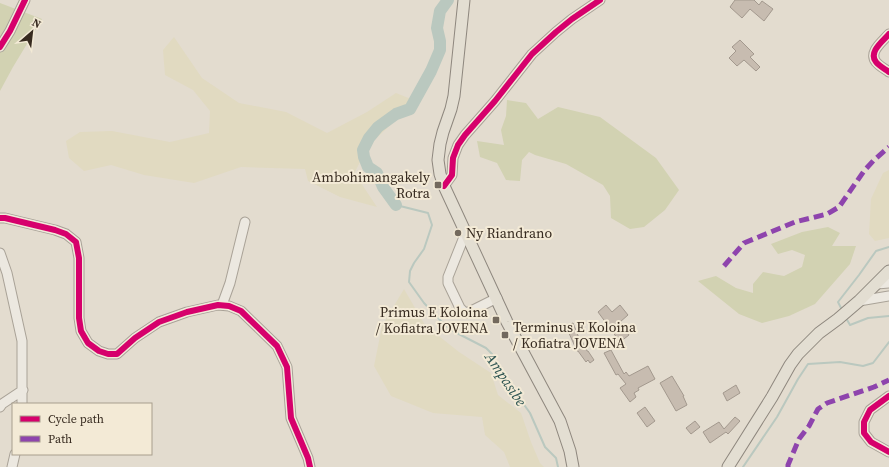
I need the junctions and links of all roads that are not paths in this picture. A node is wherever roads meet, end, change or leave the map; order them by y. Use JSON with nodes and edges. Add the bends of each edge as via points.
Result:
{"nodes":[{"id":1,"x":25,"y":0,"type":"edge"},
{"id":2,"x":464,"y":0,"type":"edge"},
{"id":3,"x":600,"y":0,"type":"edge"},
{"id":4,"x":889,"y":34,"type":"edge"},
{"id":5,"x":0,"y":46,"type":"edge"},
{"id":6,"x":889,"y":72,"type":"edge"},
{"id":7,"x":444,"y":186,"type":"junction"},
{"id":8,"x":0,"y":218,"type":"edge"},
{"id":9,"x":245,"y":222,"type":"dead end"},
{"id":10,"x":466,"y":232,"type":"junction"},
{"id":11,"x":0,"y":253,"type":"edge"},
{"id":12,"x":889,"y":272,"type":"edge"},
{"id":13,"x":889,"y":283,"type":"edge"},
{"id":14,"x":877,"y":284,"type":"junction"},
{"id":15,"x":889,"y":296,"type":"edge"},
{"id":16,"x":496,"y":298,"type":"junction"},
{"id":17,"x":859,"y":301,"type":"junction"},
{"id":18,"x":222,"y":305,"type":"junction"},
{"id":19,"x":23,"y":390,"type":"junction"},
{"id":20,"x":889,"y":396,"type":"edge"},
{"id":21,"x":22,"y":403,"type":"edge"},
{"id":22,"x":0,"y":407,"type":"edge"},
{"id":23,"x":889,"y":452,"type":"edge"},
{"id":24,"x":15,"y":455,"type":"edge"},
{"id":25,"x":12,"y":467,"type":"edge"},
{"id":26,"x":310,"y":467,"type":"edge"},
{"id":27,"x":573,"y":467,"type":"edge"},
{"id":28,"x":728,"y":467,"type":"edge"}],
"edges":[{"from":1,"to":5,"type":"street"},
{"from":2,"to":7,"type":"main road","via":[[454,96],[438,153]]},
{"from":3,"to":7,"type":"street","via":[[572,19],[532,54],[458,145],[452,174]]},
{"from":4,"to":6,"type":"street","via":[[873,56],[875,61]]},
{"from":7,"to":10,"type":"main road"},
{"from":8,"to":18,"type":"street","via":[[55,230],[76,242],[79,258],[81,331],[88,343],[99,351],[117,354],[159,322],[186,312]]},
{"from":9,"to":18,"type":"street"},
{"from":10,"to":16,"type":"main road"},
{"from":10,"to":16,"type":"street","via":[[448,283],[465,313]]},
{"from":11,"to":19,"type":"street","via":[[22,341]]},
{"from":12,"to":14,"type":"main road"},
{"from":13,"to":14,"type":"street"},
{"from":14,"to":17,"type":"main road"},
{"from":15,"to":17,"type":"street"},
{"from":16,"to":27,"type":"main road","via":[[560,421]]},
{"from":17,"to":28,"type":"main road","via":[[798,354]]},
{"from":18,"to":26,"type":"street","via":[[241,311],[277,346],[288,367],[291,418]]},
{"from":19,"to":21,"type":"street"},
{"from":19,"to":22,"type":"street"},
{"from":20,"to":23,"type":"street","via":[[870,410],[864,422],[864,433],[870,442]]},
{"from":24,"to":25,"type":"street"}]}
